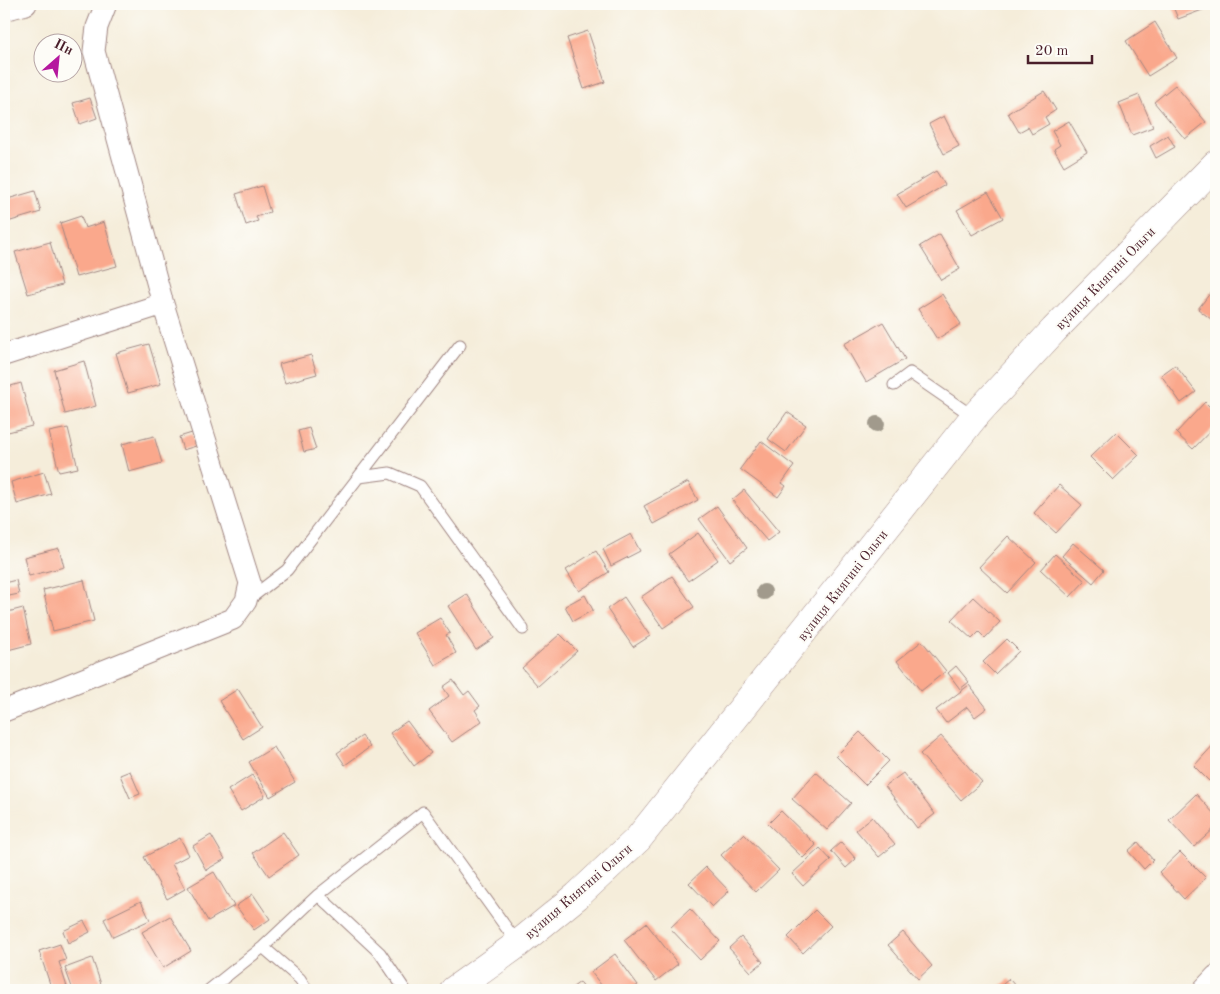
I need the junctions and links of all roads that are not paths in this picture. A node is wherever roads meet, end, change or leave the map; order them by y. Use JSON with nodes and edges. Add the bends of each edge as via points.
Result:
{"nodes":[{"id":1,"x":26,"y":4,"type":"edge"},
{"id":2,"x":98,"y":5,"type":"edge"},
{"id":3,"x":4,"y":10,"type":"edge"},
{"id":4,"x":1216,"y":164,"type":"edge"},
{"id":5,"x":163,"y":304,"type":"junction"},
{"id":6,"x":460,"y":345,"type":"dead end"},
{"id":7,"x":4,"y":354,"type":"edge"},
{"id":8,"x":894,"y":385,"type":"dead end"},
{"id":9,"x":974,"y":417,"type":"junction"},
{"id":10,"x":359,"y":477,"type":"junction"},
{"id":11,"x":246,"y":601,"type":"junction"},
{"id":12,"x":523,"y":629,"type":"dead end"},
{"id":13,"x":4,"y":711,"type":"edge"},
{"id":14,"x":318,"y":895,"type":"junction"},
{"id":15,"x":518,"y":944,"type":"junction"},
{"id":16,"x":263,"y":947,"type":"junction"},
{"id":17,"x":1216,"y":976,"type":"edge"},
{"id":18,"x":209,"y":990,"type":"edge"},
{"id":19,"x":307,"y":990,"type":"edge"},
{"id":20,"x":405,"y":990,"type":"edge"},
{"id":21,"x":454,"y":990,"type":"edge"},
{"id":22,"x":1203,"y":990,"type":"edge"}],
"edges":[{"from":1,"to":3,"type":"street"},
{"from":2,"to":5,"type":"street","via":[[94,51]]},
{"from":4,"to":9,"type":"street","name":"вулиця Княгині Ольги"},
{"from":5,"to":7,"type":"street"},
{"from":5,"to":11,"type":"street","via":[[250,583]]},
{"from":6,"to":10,"type":"lane"},
{"from":8,"to":9,"type":"lane","via":[[910,373]]},
{"from":9,"to":15,"type":"street","name":"вулиця Княгині Ольги","via":[[638,839],[577,896]]},
{"from":10,"to":11,"type":"lane","via":[[287,570]]},
{"from":10,"to":12,"type":"lane","via":[[390,473],[420,486]]},
{"from":11,"to":13,"type":"street","via":[[233,619]]},
{"from":14,"to":15,"type":"lane","via":[[423,812]]},
{"from":14,"to":16,"type":"lane"},
{"from":14,"to":20,"type":"lane","via":[[380,953]]},
{"from":15,"to":21,"type":"street","name":"вулиця Княгині Ольги"},
{"from":16,"to":18,"type":"lane"},
{"from":16,"to":19,"type":"lane","via":[[300,979]]},
{"from":17,"to":22,"type":"street"}]}
